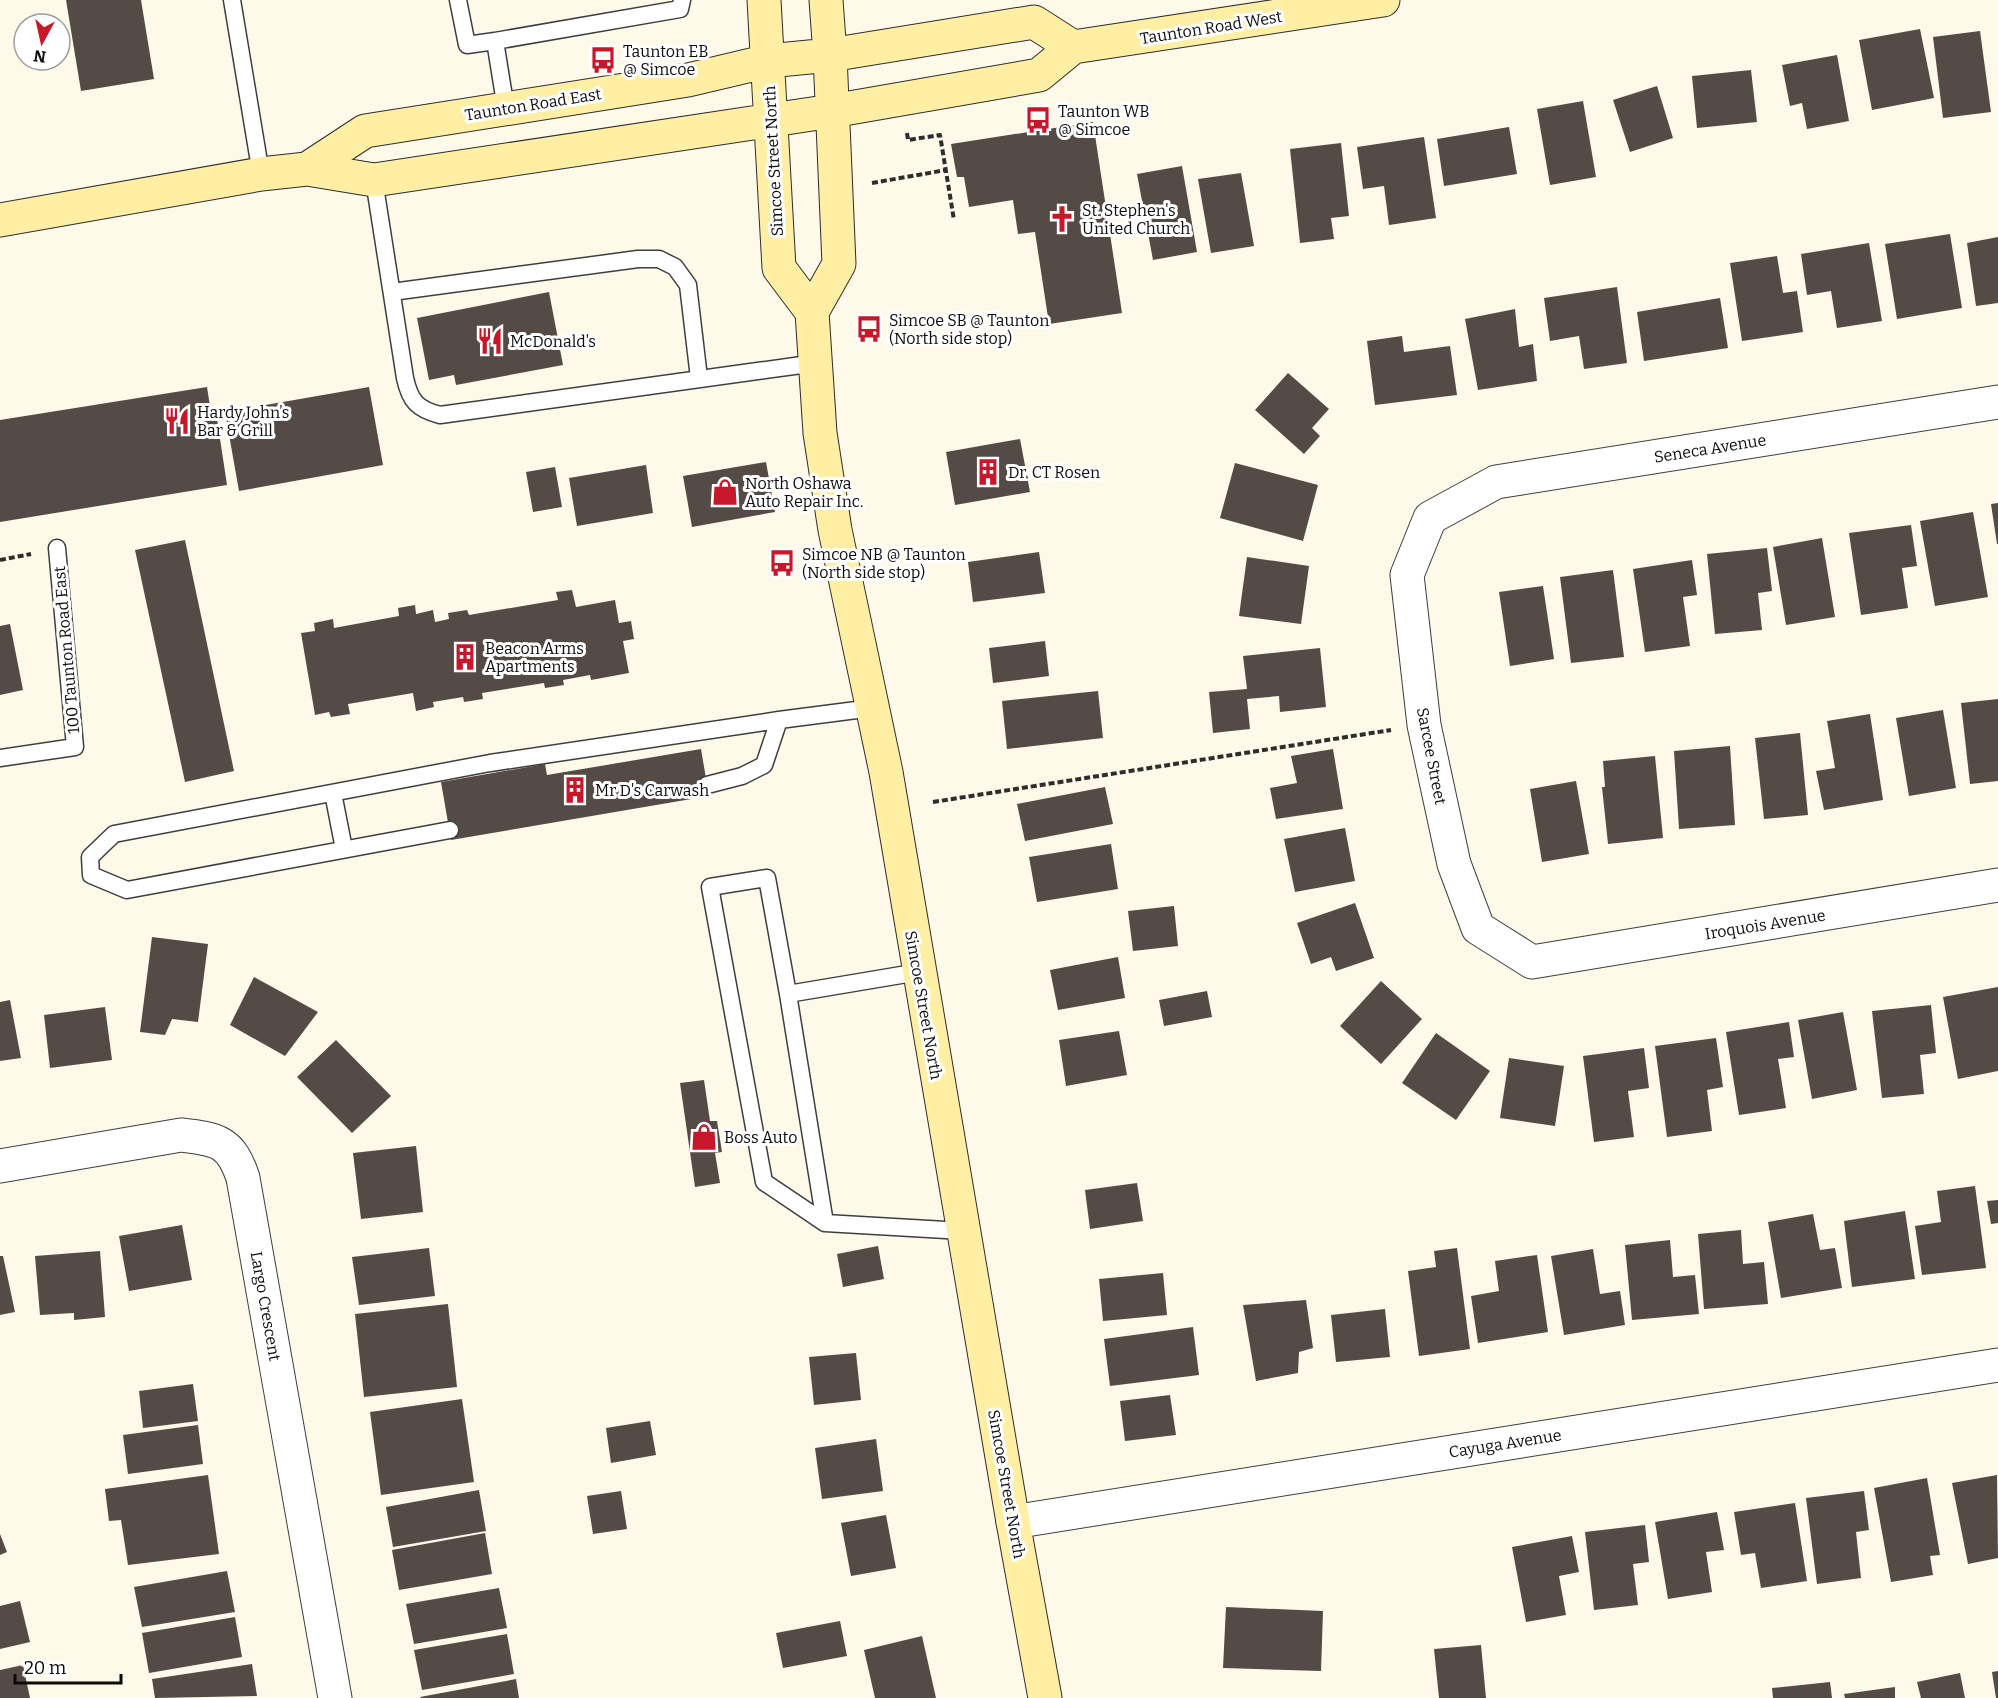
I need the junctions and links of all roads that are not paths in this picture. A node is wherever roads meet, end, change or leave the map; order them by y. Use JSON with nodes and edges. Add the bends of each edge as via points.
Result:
{"nodes":[{"id":1,"x":232,"y":0,"type":"edge"},
{"id":2,"x":458,"y":0,"type":"edge"},
{"id":3,"x":682,"y":0,"type":"edge"},
{"id":4,"x":764,"y":0,"type":"edge"},
{"id":5,"x":826,"y":0,"type":"edge"},
{"id":6,"x":1383,"y":0,"type":"edge"},
{"id":7,"x":495,"y":41,"type":"junction"},
{"id":8,"x":1073,"y":47,"type":"junction"},
{"id":9,"x":830,"y":55,"type":"junction"},
{"id":10,"x":768,"y":61,"type":"junction"},
{"id":11,"x":506,"y":109,"type":"junction"},
{"id":12,"x":832,"y":111,"type":"junction"},
{"id":13,"x":771,"y":120,"type":"junction"},
{"id":14,"x":307,"y":169,"type":"junction"},
{"id":15,"x":261,"y":174,"type":"junction"},
{"id":16,"x":374,"y":180,"type":"junction"},
{"id":17,"x":0,"y":220,"type":"edge"},
{"id":18,"x":392,"y":292,"type":"junction"},
{"id":19,"x":812,"y":312,"type":"junction"},
{"id":20,"x":816,"y":363,"type":"junction"},
{"id":21,"x":699,"y":378,"type":"junction"},
{"id":22,"x":1998,"y":402,"type":"edge"},
{"id":23,"x":1430,"y":518,"type":"joint"},
{"id":24,"x":57,"y":548,"type":"dead end"},
{"id":25,"x":872,"y":708,"type":"junction"},
{"id":26,"x":779,"y":720,"type":"junction"},
{"id":27,"x":0,"y":758,"type":"edge"},
{"id":28,"x":707,"y":785,"type":"dead end"},
{"id":29,"x":333,"y":793,"type":"junction"},
{"id":30,"x":450,"y":830,"type":"dead end"},
{"id":31,"x":344,"y":849,"type":"junction"},
{"id":32,"x":1998,"y":885,"type":"edge"},
{"id":33,"x":1532,"y":963,"type":"joint"},
{"id":34,"x":919,"y":972,"type":"junction"},
{"id":35,"x":788,"y":994,"type":"junction"},
{"id":36,"x":0,"y":1166,"type":"edge"},
{"id":37,"x":825,"y":1223,"type":"junction"},
{"id":38,"x":963,"y":1231,"type":"junction"},
{"id":39,"x":1998,"y":1365,"type":"edge"},
{"id":40,"x":1013,"y":1522,"type":"junction"},
{"id":41,"x":335,"y":1698,"type":"edge"},
{"id":42,"x":1045,"y":1698,"type":"edge"}],
"edges":[{"from":1,"to":15,"type":"lane"},
{"from":2,"to":7,"type":"lane","via":[[467,45]]},
{"from":3,"to":7,"type":"lane","via":[[680,9]]},
{"from":4,"to":10,"type":"main road","name":"Simcoe Street North"},
{"from":5,"to":9,"type":"main road"},
{"from":6,"to":8,"type":"main road","name":"Taunton Road West"},
{"from":7,"to":11,"type":"lane"},
{"from":8,"to":9,"type":"main road","via":[[1034,22]]},
{"from":8,"to":12,"type":"main road","via":[[1039,75]]},
{"from":9,"to":10,"type":"main road","name":"Taunton Road East"},
{"from":9,"to":12,"type":"main road"},
{"from":10,"to":11,"type":"main road","name":"Taunton Road East","via":[[688,80]]},
{"from":10,"to":13,"type":"main road","name":"Simcoe Street North"},
{"from":11,"to":14,"type":"main road","name":"Taunton Road East","via":[[365,131]]},
{"from":12,"to":13,"type":"main road","name":"Taunton Road East"},
{"from":12,"to":19,"type":"main road","via":[[839,264]]},
{"from":13,"to":16,"type":"main road","name":"Taunton Road East"},
{"from":13,"to":19,"type":"main road","name":"Simcoe Street North","via":[[779,268]]},
{"from":14,"to":15,"type":"main road","name":"Taunton Road East"},
{"from":14,"to":16,"type":"main road","name":"Taunton Road East"},
{"from":15,"to":17,"type":"main road","name":"Taunton Road East"},
{"from":16,"to":18,"type":"lane"},
{"from":18,"to":21,"type":"lane","via":[[659,259],[675,267],[688,285]]},
{"from":18,"to":21,"type":"lane","via":[[409,396],[424,411],[440,415]]},
{"from":19,"to":20,"type":"main road","name":"Simcoe Street North"},
{"from":20,"to":21,"type":"lane"},
{"from":20,"to":25,"type":"main road","name":"Simcoe Street North","via":[[820,432],[835,530]]},
{"from":22,"to":23,"type":"street","name":"Seneca Avenue","via":[[1496,482]]},
{"from":23,"to":33,"type":"street","name":"Sarcee Street","via":[[1407,575],[1424,724],[1454,864],[1478,928]]},
{"from":24,"to":27,"type":"lane","name":"100 Taunton Road East","via":[[75,747]]},
{"from":25,"to":26,"type":"lane"},
{"from":25,"to":34,"type":"main road","name":"Simcoe Street North"},
{"from":26,"to":28,"type":"lane","via":[[764,765],[742,776]]},
{"from":26,"to":29,"type":"lane","via":[[490,763]]},
{"from":29,"to":31,"type":"lane"},
{"from":29,"to":31,"type":"lane","via":[[114,834],[90,857],[92,875],[127,890]]},
{"from":30,"to":31,"type":"lane"},
{"from":32,"to":33,"type":"street","name":"Iroquois Avenue"},
{"from":34,"to":35,"type":"lane"},
{"from":34,"to":38,"type":"main road","name":"Simcoe Street North"},
{"from":35,"to":37,"type":"lane"},
{"from":35,"to":37,"type":"lane","via":[[767,878],[710,887],[764,1182]]},
{"from":36,"to":41,"type":"street","name":"Largo Crescent","via":[[181,1135],[224,1144],[237,1159]]},
{"from":37,"to":38,"type":"lane"},
{"from":38,"to":40,"type":"main road","name":"Simcoe Street North"},
{"from":39,"to":40,"type":"street","name":"Cayuga Avenue"},
{"from":40,"to":42,"type":"main road","name":"Simcoe Street North"}]}
